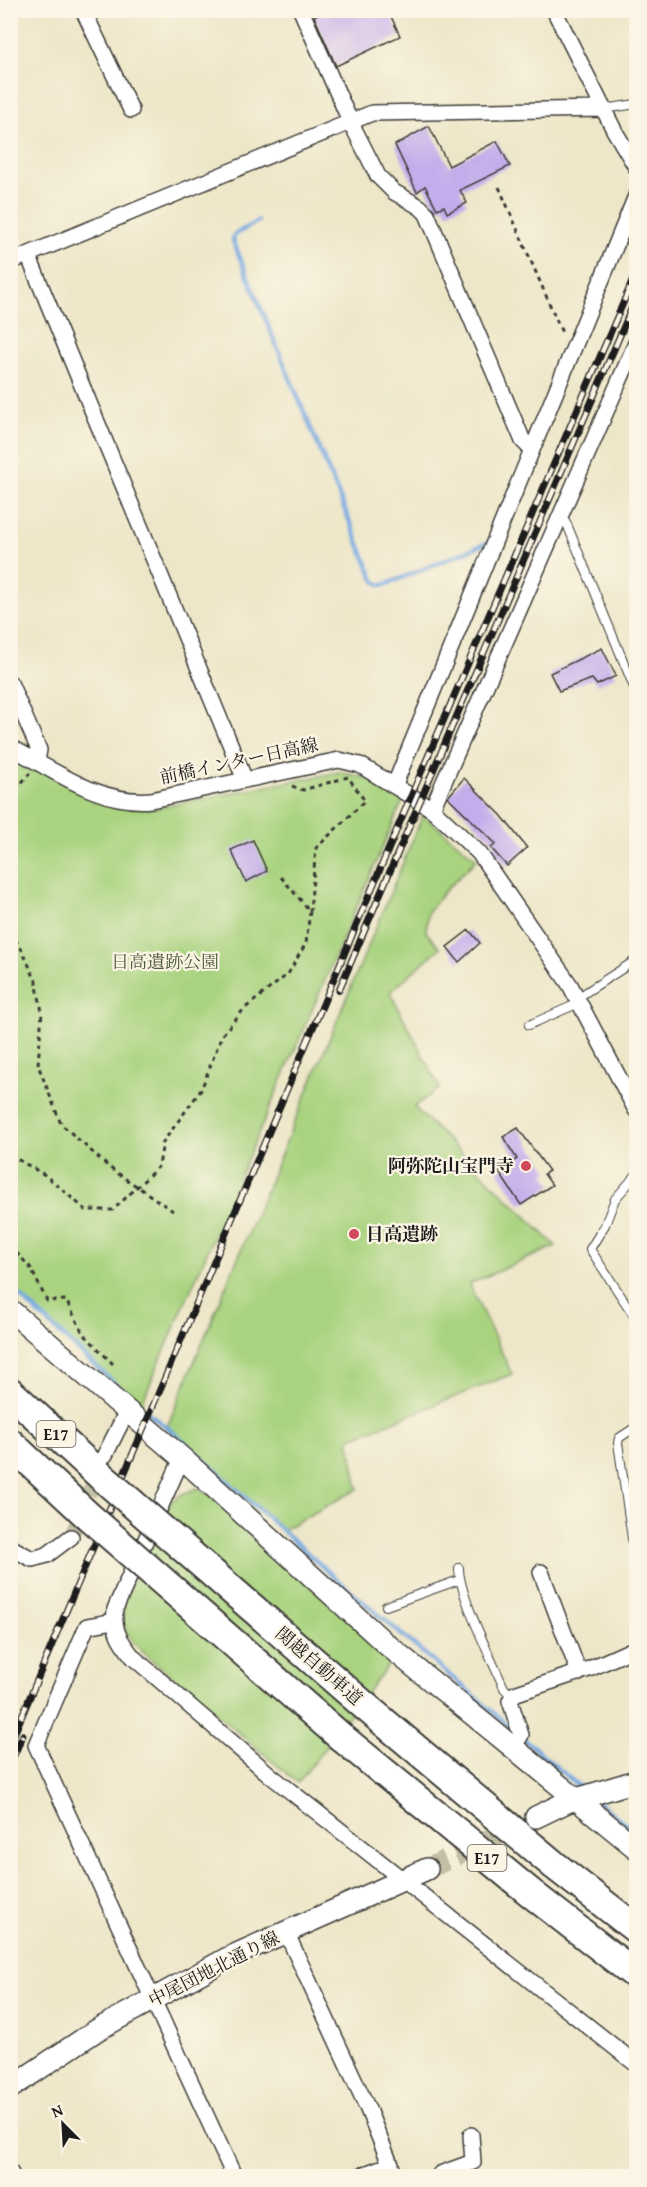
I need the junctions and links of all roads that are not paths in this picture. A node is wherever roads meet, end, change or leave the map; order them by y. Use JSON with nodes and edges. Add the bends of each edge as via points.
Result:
{"nodes":[{"id":1,"x":83,"y":10,"type":"edge"},
{"id":2,"x":301,"y":10,"type":"edge"},
{"id":3,"x":554,"y":10,"type":"edge"},
{"id":4,"x":636,"y":104,"type":"edge"},
{"id":5,"x":604,"y":109,"type":"junction"},
{"id":6,"x":131,"y":110,"type":"dead end"},
{"id":7,"x":350,"y":121,"type":"junction"},
{"id":8,"x":636,"y":167,"type":"edge"},
{"id":9,"x":636,"y":196,"type":"edge"},
{"id":10,"x":28,"y":255,"type":"junction"},
{"id":11,"x":10,"y":262,"type":"edge"},
{"id":12,"x":636,"y":343,"type":"edge"},
{"id":13,"x":531,"y":449,"type":"junction"},
{"id":14,"x":560,"y":516,"type":"junction"},
{"id":15,"x":10,"y":683,"type":"edge"},
{"id":16,"x":636,"y":692,"type":"edge"},
{"id":17,"x":10,"y":747,"type":"edge"},
{"id":18,"x":34,"y":766,"type":"junction"},
{"id":19,"x":245,"y":780,"type":"junction"},
{"id":20,"x":395,"y":784,"type":"junction"},
{"id":21,"x":432,"y":809,"type":"junction"},
{"id":22,"x":636,"y":960,"type":"edge"},
{"id":23,"x":578,"y":1000,"type":"junction"},
{"id":24,"x":529,"y":1025,"type":"dead end"},
{"id":25,"x":636,"y":1110,"type":"edge"},
{"id":26,"x":636,"y":1175,"type":"edge"},
{"id":27,"x":10,"y":1310,"type":"edge"},
{"id":28,"x":636,"y":1319,"type":"edge"},
{"id":29,"x":10,"y":1392,"type":"edge"},
{"id":30,"x":127,"y":1411,"type":"junction"},
{"id":31,"x":636,"y":1427,"type":"edge"},
{"id":32,"x":10,"y":1443,"type":"edge"},
{"id":33,"x":182,"y":1458,"type":"junction"},
{"id":34,"x":104,"y":1466,"type":"junction"},
{"id":35,"x":71,"y":1537,"type":"tunnel mouth"},
{"id":36,"x":10,"y":1547,"type":"edge"},
{"id":37,"x":636,"y":1565,"type":"edge"},
{"id":38,"x":459,"y":1569,"type":"dead end"},
{"id":39,"x":541,"y":1572,"type":"dead end"},
{"id":40,"x":459,"y":1580,"type":"junction"},
{"id":41,"x":386,"y":1606,"type":"dead end"},
{"id":42,"x":114,"y":1620,"type":"junction"},
{"id":43,"x":636,"y":1647,"type":"edge"},
{"id":44,"x":579,"y":1673,"type":"junction"},
{"id":45,"x":512,"y":1696,"type":"junction"},
{"id":46,"x":514,"y":1746,"type":"junction"},
{"id":47,"x":636,"y":1781,"type":"edge"},
{"id":48,"x":577,"y":1799,"type":"junction"},
{"id":49,"x":536,"y":1817,"type":"tunnel mouth"},
{"id":50,"x":636,"y":1848,"type":"edge"},
{"id":51,"x":427,"y":1869,"type":"tunnel mouth"},
{"id":52,"x":401,"y":1881,"type":"junction"},
{"id":53,"x":636,"y":1929,"type":"edge"},
{"id":54,"x":286,"y":1932,"type":"junction"},
{"id":55,"x":636,"y":1975,"type":"edge"},
{"id":56,"x":154,"y":1998,"type":"junction"},
{"id":57,"x":636,"y":2064,"type":"edge"},
{"id":58,"x":10,"y":2088,"type":"edge"},
{"id":59,"x":471,"y":2135,"type":"dead end"},
{"id":60,"x":393,"y":2170,"type":"edge"},
{"id":61,"x":10,"y":2172,"type":"edge"},
{"id":62,"x":12,"y":2176,"type":"edge"},
{"id":63,"x":234,"y":2176,"type":"edge"},
{"id":64,"x":360,"y":2176,"type":"edge"},
{"id":65,"x":441,"y":2176,"type":"edge"}],
"edges":[{"from":1,"to":6,"type":"street"},
{"from":2,"to":7,"type":"street"},
{"from":3,"to":5,"type":"street"},
{"from":4,"to":5,"type":"lane"},
{"from":5,"to":7,"type":"street","via":[[399,111],[372,113]]},
{"from":5,"to":8,"type":"street"},
{"from":7,"to":10,"type":"street"},
{"from":7,"to":13,"type":"street","via":[[378,176],[427,214],[523,441]]},
{"from":9,"to":13,"type":"street"},
{"from":10,"to":11,"type":"street"},
{"from":10,"to":19,"type":"street"},
{"from":12,"to":14,"type":"street"},
{"from":13,"to":20,"type":"street","via":[[528,466]]},
{"from":14,"to":16,"type":"lane","via":[[566,522]]},
{"from":14,"to":21,"type":"street"},
{"from":15,"to":18,"type":"street","via":[[39,750]]},
{"from":17,"to":18,"type":"street","name":"前橋インター日高線"},
{"from":18,"to":19,"type":"street","name":"前橋インター日高線","via":[[128,801],[151,800]]},
{"from":19,"to":20,"type":"street","name":"前橋インター日高線","via":[[339,760],[360,765]]},
{"from":20,"to":21,"type":"street","name":"前橋インター日高線"},
{"from":21,"to":23,"type":"street","name":"前橋インター日高線","via":[[479,853]]},
{"from":22,"to":23,"type":"lane"},
{"from":23,"to":24,"type":"lane"},
{"from":23,"to":25,"type":"street","name":"前橋インター日高線"},
{"from":26,"to":28,"type":"lane","via":[[615,1199],[590,1249]]},
{"from":27,"to":30,"type":"street"},
{"from":29,"to":34,"type":"highway","name":"関越自動車道","number":"E17"},
{"from":30,"to":33,"type":"street"},
{"from":30,"to":34,"type":"street"},
{"from":31,"to":37,"type":"lane","via":[[619,1438],[618,1443]]},
{"from":32,"to":55,"type":"highway","number":"E17","bridge":true,"via":[[341,1737]]},
{"from":33,"to":42,"type":"street","via":[[115,1609]]},
{"from":33,"to":46,"type":"street","via":[[385,1643]]},
{"from":34,"to":53,"type":"highway","name":"関越自動車道","number":"E17","bridge":true,"via":[[366,1707]]},
{"from":35,"to":36,"type":"street","via":[[47,1556],[32,1559]]},
{"from":38,"to":40,"type":"lane"},
{"from":39,"to":44,"type":"street"},
{"from":40,"to":41,"type":"lane"},
{"from":40,"to":45,"type":"lane","via":[[504,1688]]},
{"from":42,"to":52,"type":"street","via":[[120,1641],[134,1658]]},
{"from":42,"to":56,"type":"street","via":[[87,1626],[36,1745]]},
{"from":43,"to":44,"type":"street"},
{"from":44,"to":45,"type":"street"},
{"from":45,"to":46,"type":"street","via":[[510,1701],[521,1735]]},
{"from":46,"to":48,"type":"street"},
{"from":47,"to":48,"type":"street"},
{"from":48,"to":49,"type":"street"},
{"from":48,"to":50,"type":"street"},
{"from":51,"to":52,"type":"street","name":"中尾団地北通り線"},
{"from":52,"to":54,"type":"street","name":"中尾団地北通り線"},
{"from":52,"to":57,"type":"street"},
{"from":54,"to":56,"type":"street","name":"中尾団地北通り線"},
{"from":54,"to":60,"type":"street"},
{"from":56,"to":58,"type":"street","name":"中尾団地北通り線","via":[[97,2030]]},
{"from":56,"to":63,"type":"street"},
{"from":59,"to":65,"type":"street","via":[[473,2162]]},
{"from":60,"to":64,"type":"street"},
{"from":61,"to":62,"type":"street"}]}
